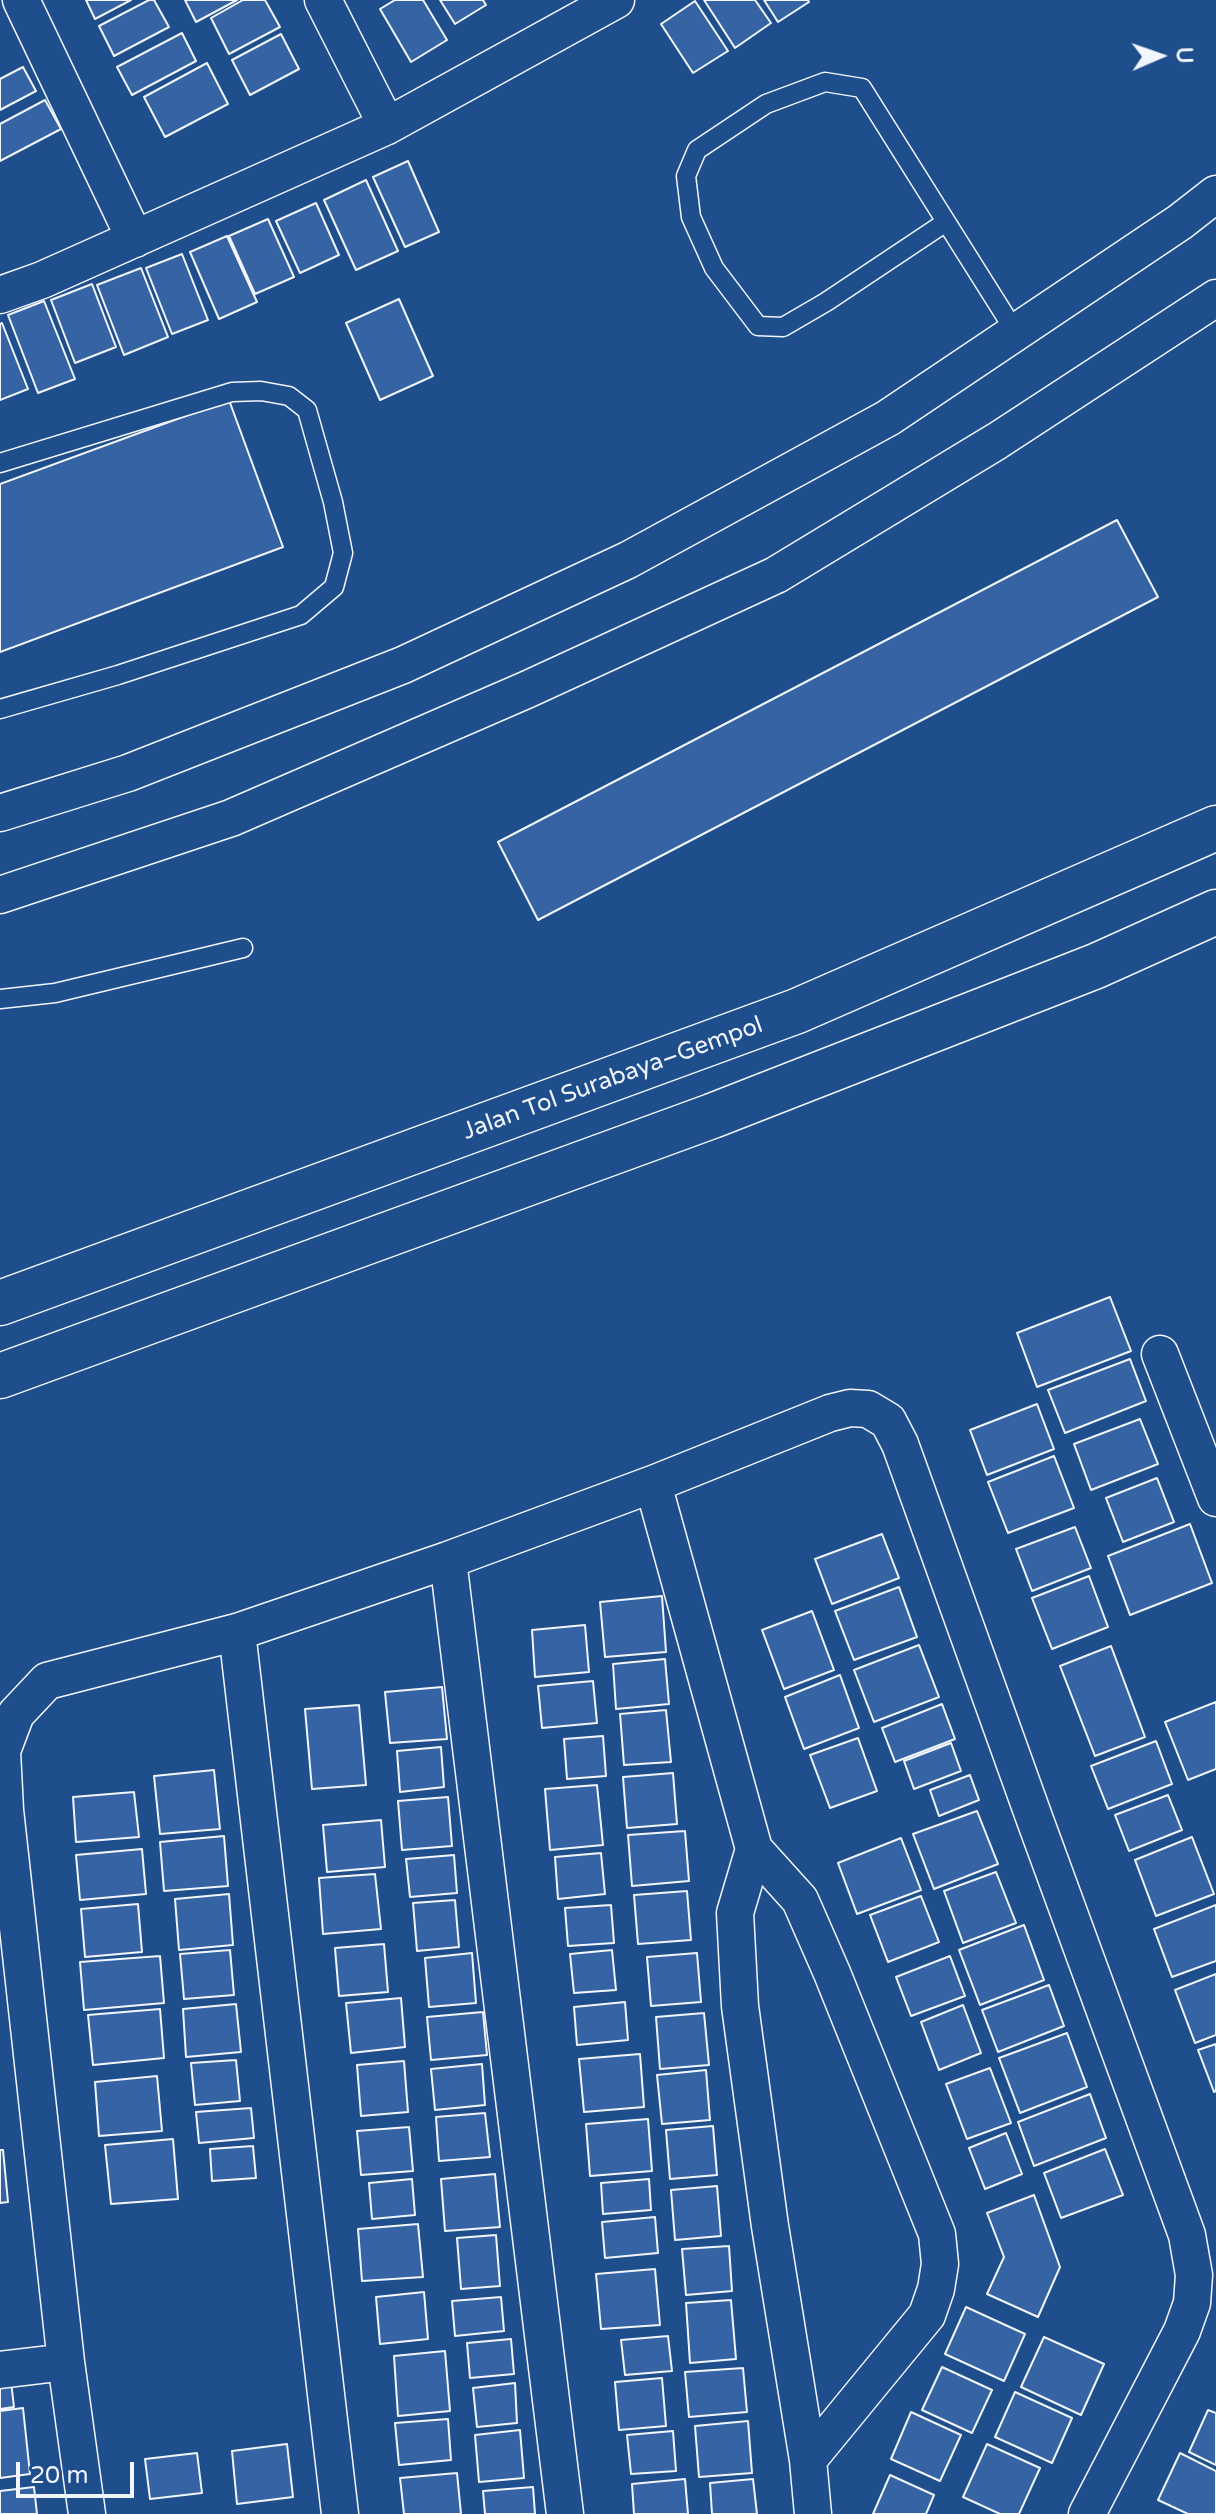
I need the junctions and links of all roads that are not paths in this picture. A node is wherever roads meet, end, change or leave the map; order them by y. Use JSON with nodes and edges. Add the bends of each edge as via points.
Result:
{"nodes":[{"id":1,"x":21,"y":0,"type":"edge"},
{"id":2,"x":323,"y":0,"type":"edge"},
{"id":3,"x":616,"y":0,"type":"edge"},
{"id":4,"x":387,"y":126,"type":"junction"},
{"id":5,"x":1216,"y":194,"type":"edge"},
{"id":6,"x":946,"y":222,"type":"junction"},
{"id":7,"x":135,"y":239,"type":"junction"},
{"id":8,"x":0,"y":295,"type":"edge"},
{"id":9,"x":1216,"y":298,"type":"edge"},
{"id":10,"x":1016,"y":333,"type":"junction"},
{"id":11,"x":0,"y":463,"type":"edge"},
{"id":12,"x":0,"y":709,"type":"edge"},
{"id":13,"x":0,"y":813,"type":"edge"},
{"id":14,"x":1216,"y":828,"type":"edge"},
{"id":15,"x":0,"y":895,"type":"edge"},
{"id":16,"x":1216,"y":912,"type":"edge"},
{"id":17,"x":243,"y":948,"type":"dead end"},
{"id":18,"x":0,"y":999,"type":"edge"},
{"id":19,"x":0,"y":1303,"type":"edge"},
{"id":20,"x":1160,"y":1354,"type":"dead end"},
{"id":21,"x":0,"y":1376,"type":"edge"},
{"id":22,"x":653,"y":1484,"type":"junction"},
{"id":23,"x":1216,"y":1498,"type":"edge"},
{"id":24,"x":448,"y":1560,"type":"junction"},
{"id":25,"x":237,"y":1632,"type":"junction"},
{"id":26,"x":754,"y":1849,"type":"junction"},
{"id":27,"x":66,"y":2362,"type":"junction"},
{"id":28,"x":0,"y":2370,"type":"edge"},
{"id":29,"x":808,"y":2460,"type":"junction"},
{"id":30,"x":87,"y":2514,"type":"edge"},
{"id":31,"x":340,"y":2514,"type":"edge"},
{"id":32,"x":565,"y":2514,"type":"edge"},
{"id":33,"x":813,"y":2514,"type":"edge"},
{"id":34,"x":1087,"y":2514,"type":"edge"}],
"edges":[{"from":1,"to":7,"type":"street"},
{"from":2,"to":4,"type":"street"},
{"from":3,"to":4,"type":"street"},
{"from":4,"to":7,"type":"street"},
{"from":5,"to":10,"type":"street"},
{"from":6,"to":6,"type":"lane","via":[[862,88],[825,82],[766,104],[697,150],[686,176],[691,217],[714,268],[758,326],[783,327]]},
{"from":6,"to":10,"type":"lane"},
{"from":7,"to":8,"type":"street"},
{"from":9,"to":15,"type":"street","via":[[997,441],[776,575],[231,818]]},
{"from":10,"to":13,"type":"street","via":[[888,418],[628,560],[403,665],[128,773]]},
{"from":11,"to":12,"type":"lane","via":[[232,392],[289,396],[307,410],[343,553],[334,587],[301,615]]},
{"from":14,"to":19,"type":"highway","name":"Jalan Tol Surabaya–Gempol","via":[[797,1011]]},
{"from":16,"to":21,"type":"highway","via":[[1096,966],[727,1110]]},
{"from":17,"to":18,"type":"lane","via":[[55,993]]},
{"from":20,"to":23,"type":"street"},
{"from":22,"to":24,"type":"street"},
{"from":22,"to":26,"type":"street"},
{"from":22,"to":34,"type":"street","via":[[850,1408],[868,1409],[888,1421],[900,1444],[1187,2235],[1194,2275],[1182,2331]]},
{"from":24,"to":25,"type":"street"},
{"from":24,"to":32,"type":"street"},
{"from":25,"to":27,"type":"street","via":[[47,1681],[16,1714],[2,1751]]},
{"from":25,"to":31,"type":"street"},
{"from":26,"to":29,"type":"street","via":[[735,1913],[740,2006]]},
{"from":26,"to":29,"type":"street","via":[[800,1900],[937,2234],[940,2264],[927,2315]]},
{"from":27,"to":28,"type":"street"},
{"from":27,"to":30,"type":"street"},
{"from":29,"to":33,"type":"street"}]}
